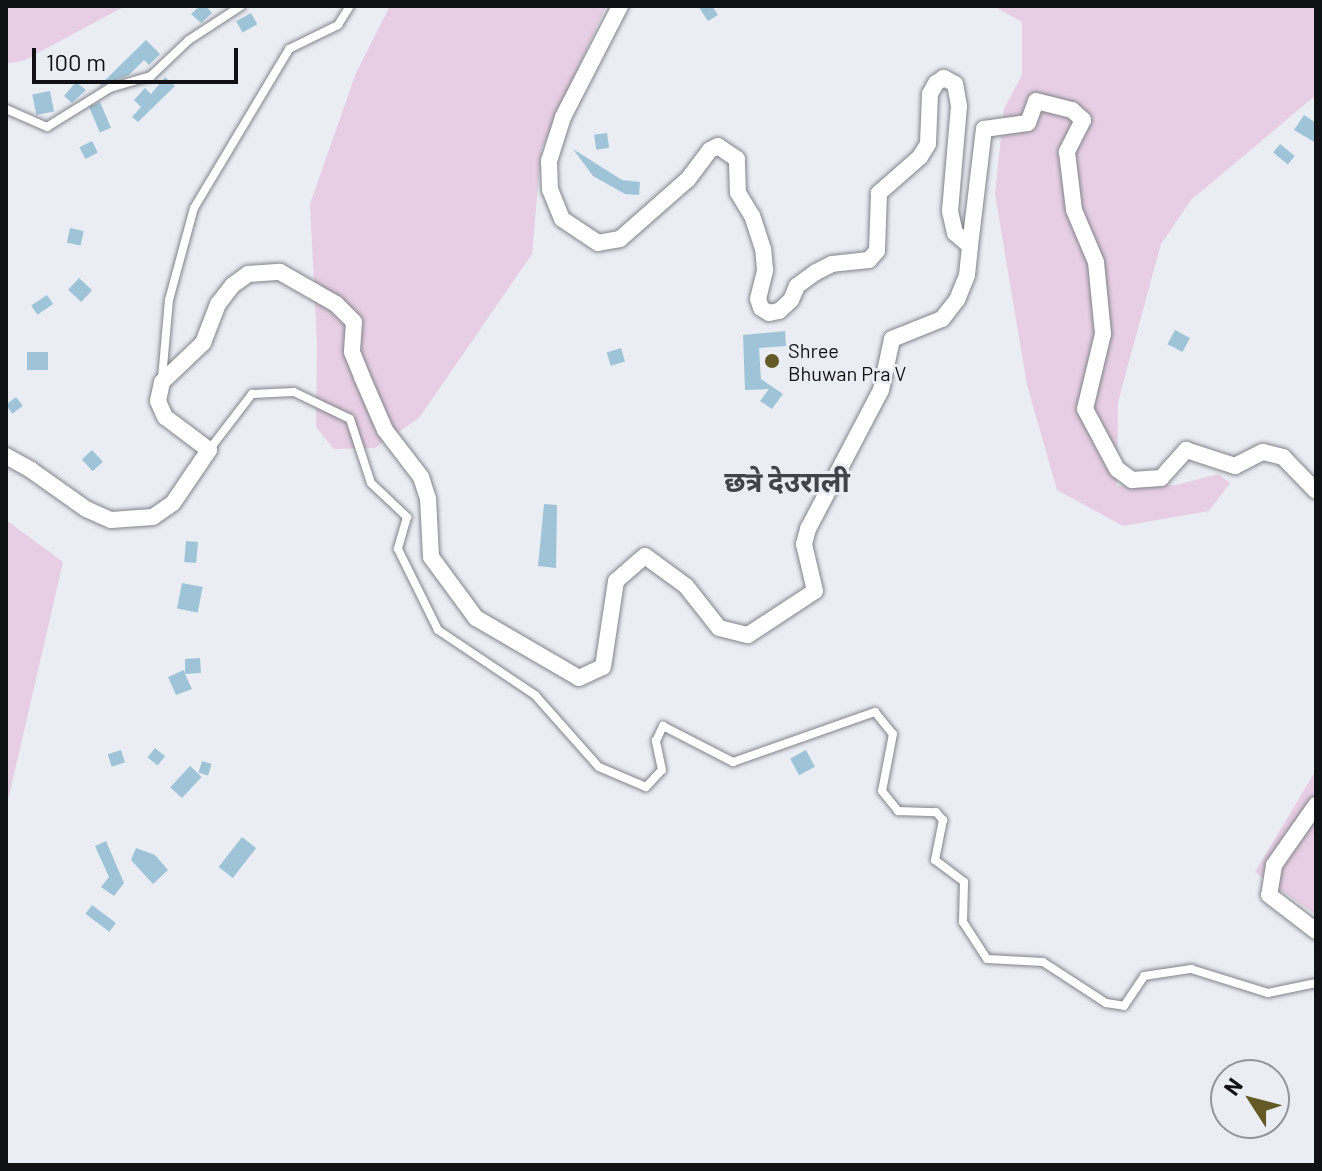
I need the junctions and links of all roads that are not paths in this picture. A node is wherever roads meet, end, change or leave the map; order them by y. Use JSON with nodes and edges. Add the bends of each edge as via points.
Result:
{"nodes":[{"id":1,"x":241,"y":6,"type":"edge"},
{"id":2,"x":350,"y":6,"type":"edge"},
{"id":3,"x":620,"y":6,"type":"edge"},
{"id":4,"x":6,"y":109,"type":"edge"},
{"id":5,"x":970,"y":246,"type":"junction"},
{"id":6,"x":162,"y":382,"type":"junction"},
{"id":7,"x":209,"y":450,"type":"junction"},
{"id":8,"x":6,"y":456,"type":"edge"},
{"id":9,"x":1316,"y":491,"type":"edge"},
{"id":10,"x":1316,"y":805,"type":"edge"},
{"id":11,"x":1316,"y":931,"type":"edge"},
{"id":12,"x":1316,"y":983,"type":"edge"}],
"edges":[{"from":1,"to":4,"type":"lane","via":[[189,40],[151,76],[110,88],[47,127]]},
{"from":2,"to":6,"type":"lane","via":[[338,25],[289,49],[194,208],[169,300]]},
{"from":3,"to":5,"type":"street","via":[[563,117],[549,161],[550,190],[562,219],[583,236],[598,243],[620,239],[718,146],[737,159],[738,193],[763,249],[761,308],[779,311],[797,286],[816,272],[832,264],[860,263],[877,251],[879,193],[928,144],[930,94],[944,78],[955,84],[959,106],[950,211],[955,233]]},
{"from":5,"to":6,"type":"street","via":[[967,275],[942,319],[900,334],[888,348],[881,390],[804,544],[815,591],[748,635],[719,628],[686,586],[645,556],[616,581],[603,667],[579,678],[476,618],[431,557],[428,498],[421,477],[385,430],[352,352],[354,322],[347,311],[280,272],[248,274],[218,304],[203,343]]},
{"from":5,"to":9,"type":"street","via":[[984,129],[1028,123],[1036,101],[1072,110],[1083,120],[1067,152],[1074,210],[1096,262],[1103,334],[1085,409],[1117,469],[1132,480],[1161,478],[1186,450],[1235,466],[1263,452],[1283,457]]},
{"from":6,"to":7,"type":"street","via":[[158,401],[165,417]]},
{"from":7,"to":8,"type":"street","via":[[173,503],[153,517],[111,520]]},
{"from":7,"to":12,"type":"lane","via":[[252,394],[294,392],[350,419],[371,483],[407,517],[398,549],[438,630],[535,695],[599,767],[646,787],[662,770],[656,741],[663,726],[733,762],[875,712],[893,734],[882,791],[898,811],[936,812],[943,820],[935,860],[964,882],[963,922],[987,959],[1043,962],[1106,1003],[1124,1006],[1144,976],[1191,969],[1268,993]]},
{"from":10,"to":11,"type":"street","via":[[1274,865],[1269,895]]}]}
